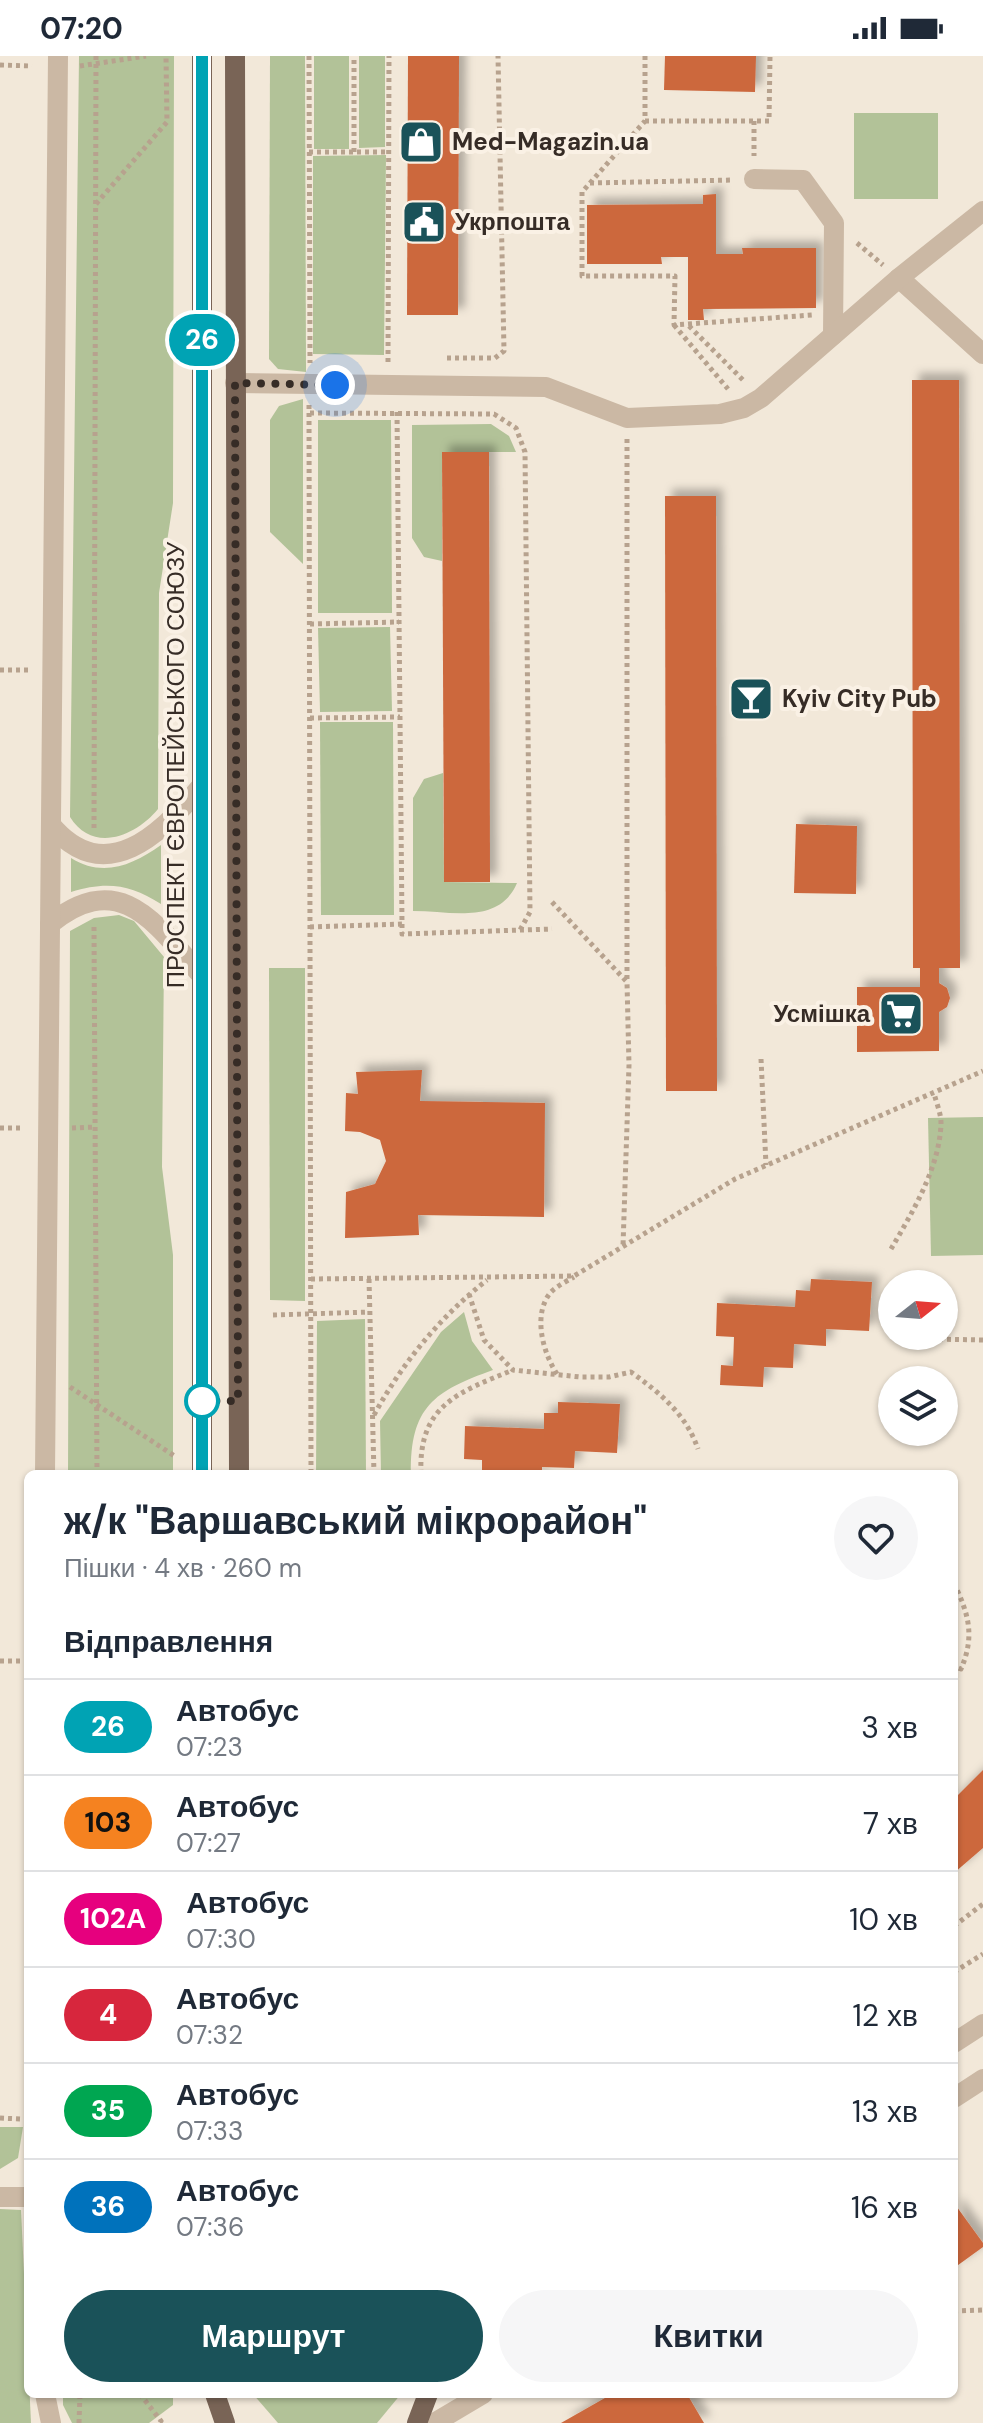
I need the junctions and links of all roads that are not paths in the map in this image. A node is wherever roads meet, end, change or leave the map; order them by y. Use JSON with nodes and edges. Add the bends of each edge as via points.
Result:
{"nodes":[{"id":1,"x":58,"y":56,"type":"edge"},
{"id":2,"x":202,"y":56,"type":"edge"},
{"id":3,"x":235,"y":56,"type":"edge"},
{"id":4,"x":754,"y":179,"type":"road end"},
{"id":5,"x":983,"y":211,"type":"edge"},
{"id":6,"x":899,"y":278,"type":"junction"},
{"id":7,"x":833,"y":335,"type":"junction"},
{"id":8,"x":983,"y":354,"type":"edge"},
{"id":9,"x":235,"y":383,"type":"junction"},
{"id":10,"x":202,"y":785,"type":"junction"},
{"id":11,"x":51,"y":825,"type":"junction"},
{"id":12,"x":50,"y":924,"type":"junction"},
{"id":13,"x":201,"y":975,"type":"junction"},
{"id":14,"x":45,"y":1470,"type":"edge"},
{"id":15,"x":202,"y":1470,"type":"edge"},
{"id":16,"x":239,"y":1470,"type":"edge"},
{"id":17,"x":983,"y":2024,"type":"edge"},
{"id":18,"x":958,"y":2040,"type":"edge"},
{"id":19,"x":983,"y":2079,"type":"edge"},
{"id":20,"x":958,"y":2095,"type":"edge"},
{"id":21,"x":0,"y":2197,"type":"edge"},
{"id":22,"x":24,"y":2197,"type":"edge"},
{"id":23,"x":46,"y":2398,"type":"edge"},
{"id":24,"x":209,"y":2398,"type":"edge"},
{"id":25,"x":216,"y":2398,"type":"edge"},
{"id":26,"x":426,"y":2398,"type":"edge"},
{"id":27,"x":476,"y":2398,"type":"edge"},
{"id":28,"x":51,"y":2423,"type":"edge"},
{"id":29,"x":209,"y":2423,"type":"edge"},
{"id":30,"x":225,"y":2423,"type":"edge"},
{"id":31,"x":417,"y":2423,"type":"edge"},
{"id":32,"x":434,"y":2423,"type":"edge"}],
"edges":[{"from":1,"to":11,"type":"street"},
{"from":2,"to":10,"type":"main road","name":"ПРОСПЕКТ ЄВРОПЕЙСЬКОГО СОЮЗУ"},
{"from":3,"to":9,"type":"main road"},
{"from":4,"to":7,"type":"street","via":[[803,180],[834,223]]},
{"from":5,"to":6,"type":"street"},
{"from":6,"to":7,"type":"street"},
{"from":6,"to":8,"type":"street"},
{"from":7,"to":9,"type":"street","via":[[753,403],[720,414],[627,418],[546,387]]},
{"from":9,"to":16,"type":"main road"},
{"from":10,"to":11,"type":"street","via":[[132,849],[94,854],[66,843]]},
{"from":10,"to":13,"type":"main road","name":"ПРОСПЕКТ ЄВРОПЕЙСЬКОГО СОЮЗУ"},
{"from":11,"to":12,"type":"street"},
{"from":12,"to":13,"type":"street","via":[[65,912],[94,902],[132,906],[148,915]]},
{"from":12,"to":14,"type":"street"},
{"from":13,"to":15,"type":"main road","name":"ПРОСПЕКТ ЄВРОПЕЙСЬКОГО СОЮЗУ"},
{"from":17,"to":18,"type":"street"},
{"from":19,"to":20,"type":"street"},
{"from":21,"to":22,"type":"street"},
{"from":23,"to":28,"type":"street"},
{"from":24,"to":29,"type":"main road"},
{"from":25,"to":30,"type":"main road"},
{"from":26,"to":31,"type":"main road"},
{"from":27,"to":32,"type":"street"}]}
